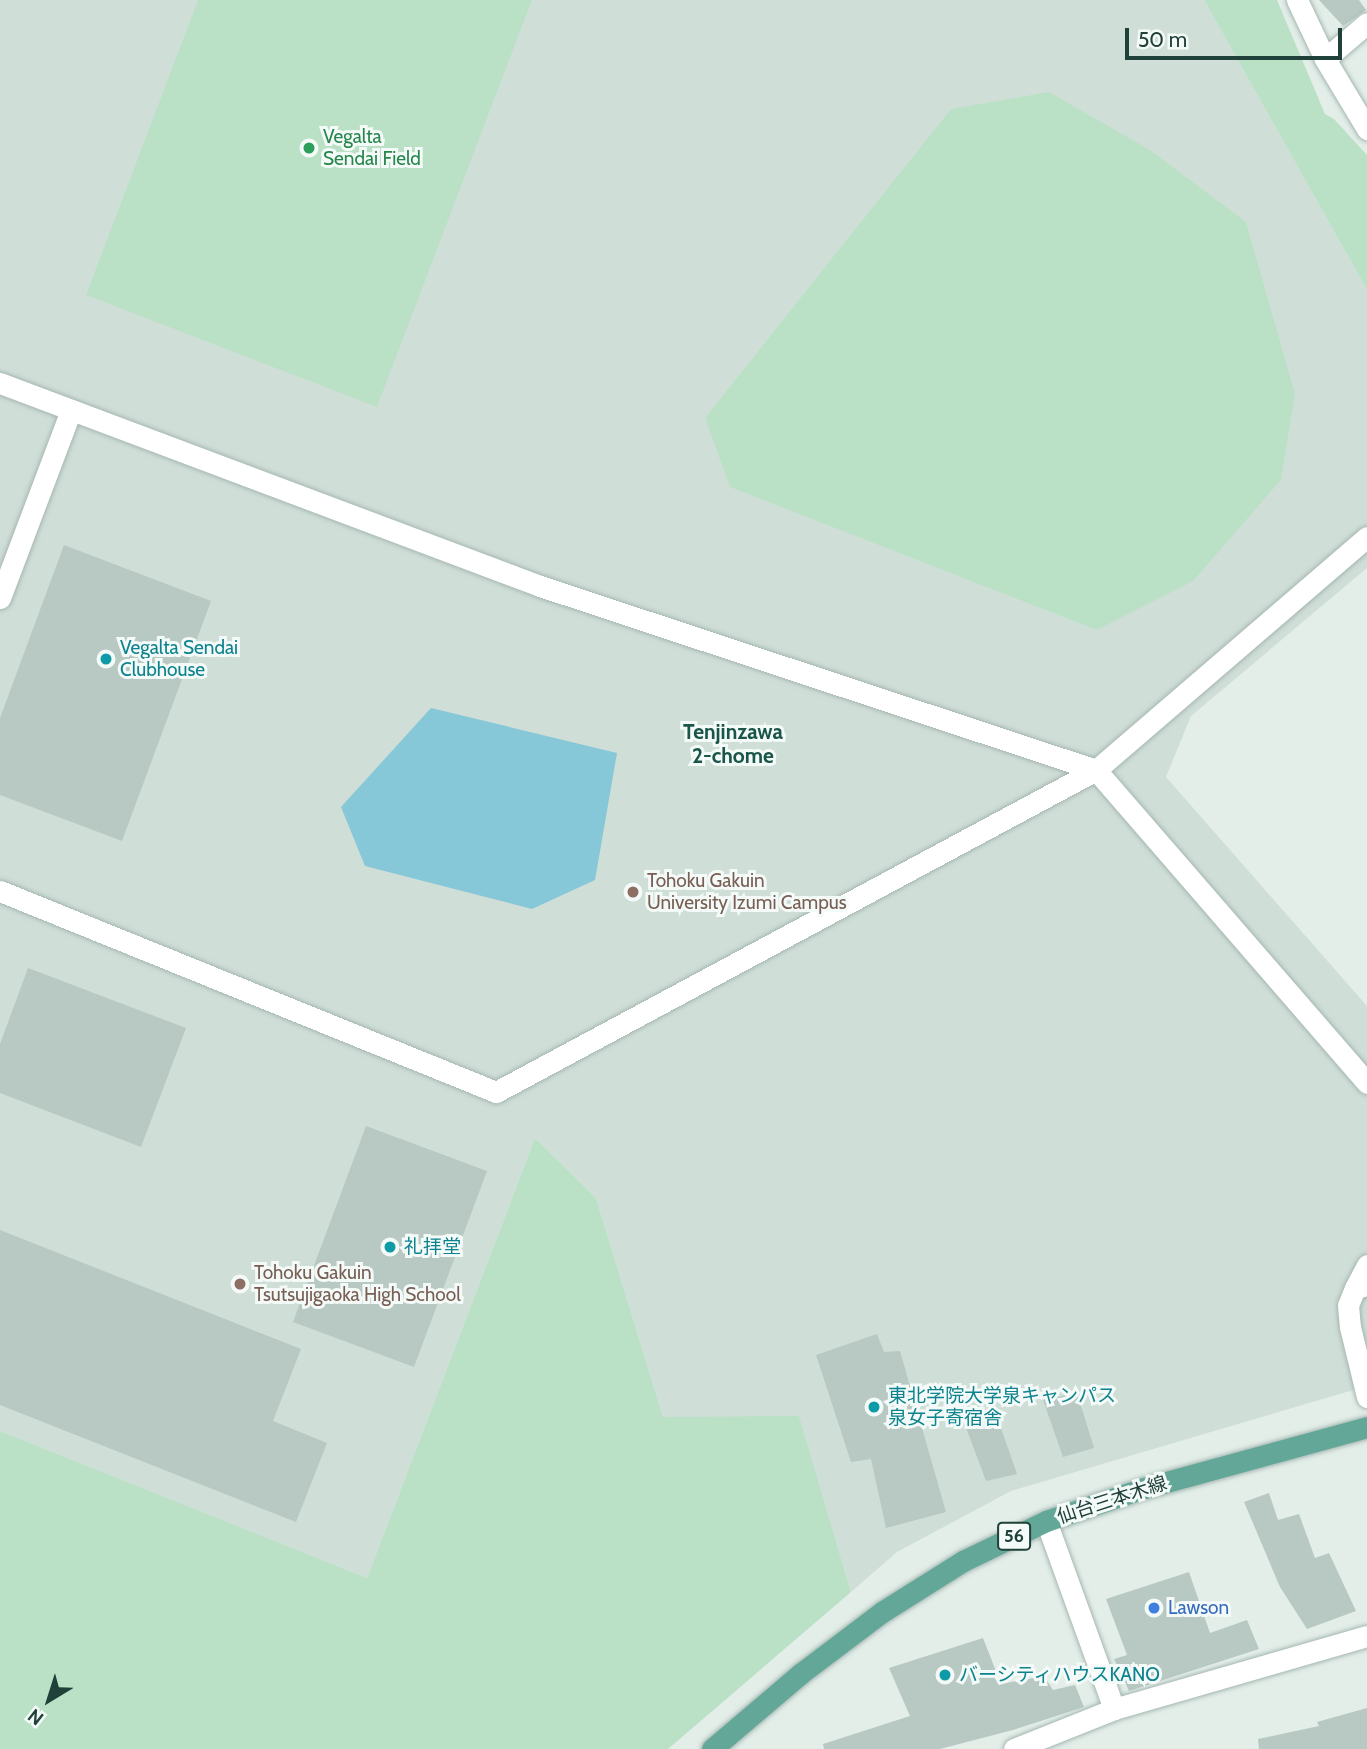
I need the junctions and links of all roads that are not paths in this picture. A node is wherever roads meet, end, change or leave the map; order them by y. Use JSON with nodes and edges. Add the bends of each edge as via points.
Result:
{"nodes":[{"id":1,"x":1297,"y":0,"type":"edge"},
{"id":2,"x":1367,"y":23,"type":"edge"},
{"id":3,"x":1325,"y":59,"type":"junction"},
{"id":4,"x":1367,"y":129,"type":"edge"},
{"id":5,"x":0,"y":383,"type":"edge"},
{"id":6,"x":71,"y":410,"type":"junction"},
{"id":7,"x":1367,"y":537,"type":"edge"},
{"id":8,"x":0,"y":598,"type":"edge"},
{"id":9,"x":1096,"y":770,"type":"junction"},
{"id":10,"x":0,"y":891,"type":"edge"},
{"id":11,"x":1367,"y":1083,"type":"edge"},
{"id":12,"x":1367,"y":1265,"type":"edge"},
{"id":13,"x":1361,"y":1286,"type":"edge"},
{"id":14,"x":1367,"y":1397,"type":"edge"},
{"id":15,"x":1367,"y":1427,"type":"edge"},
{"id":16,"x":1046,"y":1521,"type":"junction"},
{"id":17,"x":1367,"y":1636,"type":"edge"},
{"id":18,"x":1114,"y":1709,"type":"junction"},
{"id":19,"x":712,"y":1749,"type":"edge"},
{"id":20,"x":1014,"y":1749,"type":"edge"}],
"edges":[{"from":1,"to":3,"type":"street"},
{"from":2,"to":3,"type":"street"},
{"from":3,"to":4,"type":"street"},
{"from":5,"to":6,"type":"street"},
{"from":6,"to":8,"type":"street"},
{"from":6,"to":9,"type":"street","via":[[540,586]]},
{"from":7,"to":9,"type":"street"},
{"from":9,"to":10,"type":"street","via":[[496,1092]]},
{"from":9,"to":11,"type":"street"},
{"from":12,"to":13,"type":"street"},
{"from":13,"to":14,"type":"street","via":[[1348,1306]]},
{"from":15,"to":16,"type":"main road","name":"仙台三本木線","number":"56","via":[[1144,1488]]},
{"from":16,"to":18,"type":"street"},
{"from":16,"to":19,"type":"main road","name":"仙台三本木線","number":"56","via":[[963,1560],[882,1612]]},
{"from":17,"to":18,"type":"street"},
{"from":18,"to":20,"type":"street"}]}
